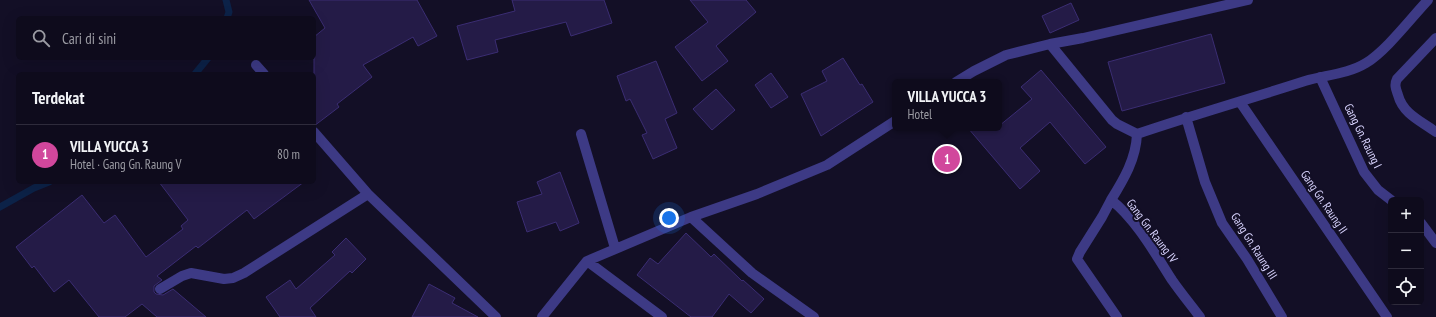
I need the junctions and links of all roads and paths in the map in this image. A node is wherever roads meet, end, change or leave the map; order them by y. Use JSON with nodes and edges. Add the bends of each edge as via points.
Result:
{"nodes":[{"id":1,"x":1248,"y":0,"type":"edge"},
{"id":2,"x":1428,"y":0,"type":"edge"},
{"id":3,"x":1436,"y":38,"type":"edge"},
{"id":4,"x":1050,"y":44,"type":"junction"},
{"id":5,"x":256,"y":65,"type":"dead end"},
{"id":6,"x":262,"y":72,"type":"edge"},
{"id":7,"x":1320,"y":77,"type":"junction"},
{"id":8,"x":961,"y":79,"type":"edge"},
{"id":9,"x":1240,"y":102,"type":"junction"},
{"id":10,"x":1186,"y":117,"type":"junction"},
{"id":11,"x":892,"y":123,"type":"edge"},
{"id":12,"x":1436,"y":132,"type":"edge"},
{"id":13,"x":316,"y":134,"type":"edge"},
{"id":14,"x":581,"y":134,"type":"dead end"},
{"id":15,"x":1137,"y":134,"type":"junction"},
{"id":16,"x":368,"y":194,"type":"junction"},
{"id":17,"x":1388,"y":198,"type":"edge"},
{"id":18,"x":1111,"y":200,"type":"junction"},
{"id":19,"x":691,"y":216,"type":"junction"},
{"id":20,"x":1424,"y":227,"type":"edge"},
{"id":21,"x":1436,"y":243,"type":"edge"},
{"id":22,"x":614,"y":248,"type":"junction"},
{"id":23,"x":587,"y":261,"type":"junction"},
{"id":24,"x":160,"y":289,"type":"dead end"},
{"id":25,"x":496,"y":317,"type":"edge"},
{"id":26,"x":542,"y":317,"type":"edge"},
{"id":27,"x":662,"y":317,"type":"edge"},
{"id":28,"x":814,"y":317,"type":"edge"},
{"id":29,"x":1117,"y":317,"type":"edge"},
{"id":30,"x":1200,"y":317,"type":"edge"},
{"id":31,"x":1282,"y":317,"type":"edge"},
{"id":32,"x":1387,"y":317,"type":"edge"}],
"edges":[{"from":1,"to":4,"type":"street"},
{"from":2,"to":7,"type":"street","via":[[1367,63],[1346,72]]},
{"from":3,"to":12,"type":"street","via":[[1396,79],[1395,84],[1400,104]]},
{"from":4,"to":8,"type":"street","via":[[1006,55]]},
{"from":4,"to":15,"type":"street","via":[[1112,120]]},
{"from":5,"to":6,"type":"street"},
{"from":7,"to":9,"type":"street"},
{"from":7,"to":17,"type":"street","name":"Gang Gn. Raung I","via":[[1364,172],[1378,190]]},
{"from":9,"to":10,"type":"street"},
{"from":9,"to":32,"type":"street","name":"Gang Gn. Raung II"},
{"from":10,"to":15,"type":"street"},
{"from":10,"to":31,"type":"street","name":"Gang Gn. Raung III","via":[[1205,182],[1222,223]]},
{"from":11,"to":19,"type":"street","via":[[827,165],[757,194]]},
{"from":13,"to":16,"type":"street"},
{"from":14,"to":22,"type":"street"},
{"from":15,"to":18,"type":"street","name":"Gang Gn. Raung IV","via":[[1136,147],[1126,177]]},
{"from":16,"to":24,"type":"street","via":[[232,278],[192,273]]},
{"from":16,"to":25,"type":"street"},
{"from":18,"to":29,"type":"street","via":[[1078,259]]},
{"from":18,"to":30,"type":"street","name":"Gang Gn. Raung IV","via":[[1119,206],[1148,243]]},
{"from":19,"to":22,"type":"street"},
{"from":19,"to":28,"type":"street","via":[[752,273]]},
{"from":20,"to":21,"type":"street"},
{"from":22,"to":23,"type":"street"},
{"from":23,"to":26,"type":"street"},
{"from":23,"to":27,"type":"street"}]}
